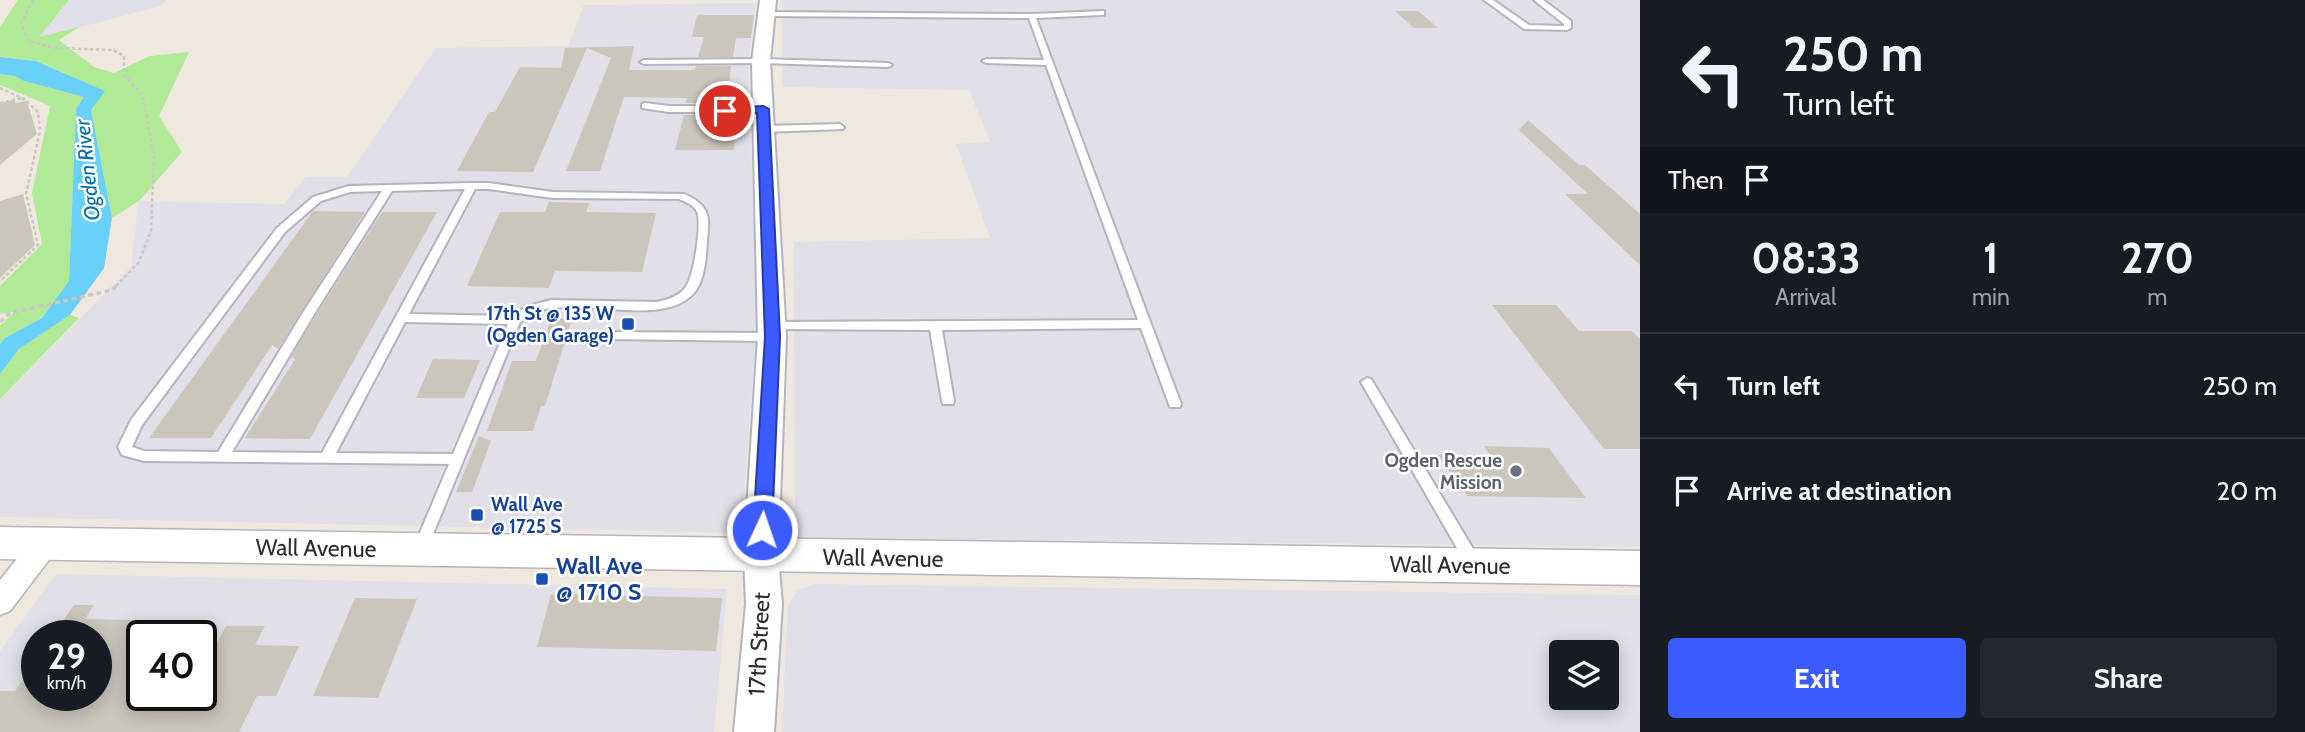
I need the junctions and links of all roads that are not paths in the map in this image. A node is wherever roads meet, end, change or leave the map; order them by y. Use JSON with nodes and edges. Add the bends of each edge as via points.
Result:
{"nodes":[{"id":1,"x":1488,"y":0,"type":"edge"},
{"id":2,"x":1538,"y":0,"type":"edge"},
{"id":3,"x":767,"y":7,"type":"edge"},
{"id":4,"x":1101,"y":13,"type":"dead end"},
{"id":5,"x":1031,"y":16,"type":"junction"},
{"id":6,"x":761,"y":61,"type":"junction"},
{"id":7,"x":986,"y":61,"type":"dead end"},
{"id":8,"x":644,"y":62,"type":"dead end"},
{"id":9,"x":1048,"y":63,"type":"junction"},
{"id":10,"x":888,"y":65,"type":"dead end"},
{"id":11,"x":645,"y":106,"type":"dead end"},
{"id":12,"x":763,"y":119,"type":"junction"},
{"id":13,"x":840,"y":127,"type":"dead end"},
{"id":14,"x":472,"y":186,"type":"junction"},
{"id":15,"x":389,"y":188,"type":"junction"},
{"id":16,"x":402,"y":318,"type":"junction"},
{"id":17,"x":515,"y":320,"type":"junction"},
{"id":18,"x":1145,"y":324,"type":"junction"},
{"id":19,"x":935,"y":326,"type":"junction"},
{"id":20,"x":772,"y":331,"type":"junction"},
{"id":21,"x":609,"y":336,"type":"dead end"},
{"id":22,"x":1367,"y":382,"type":"dead end"},
{"id":23,"x":948,"y":401,"type":"dead end"},
{"id":24,"x":1175,"y":404,"type":"dead end"},
{"id":25,"x":222,"y":457,"type":"junction"},
{"id":26,"x":326,"y":458,"type":"junction"},
{"id":27,"x":456,"y":459,"type":"junction"},
{"id":28,"x":0,"y":543,"type":"edge"},
{"id":29,"x":45,"y":544,"type":"junction"},
{"id":30,"x":419,"y":550,"type":"junction"},
{"id":31,"x":761,"y":556,"type":"junction"},
{"id":32,"x":1475,"y":566,"type":"junction"},
{"id":33,"x":1640,"y":568,"type":"edge"},
{"id":34,"x":0,"y":602,"type":"edge"},
{"id":35,"x":754,"y":732,"type":"edge"}],
"edges":[{"from":1,"to":2,"type":"lane","via":[[1527,27],[1567,28],[1567,23]]},
{"from":3,"to":5,"type":"lane"},
{"from":3,"to":6,"type":"street","name":"17th Street"},
{"from":4,"to":5,"type":"lane"},
{"from":5,"to":9,"type":"lane"},
{"from":6,"to":8,"type":"lane"},
{"from":6,"to":10,"type":"lane"},
{"from":6,"to":12,"type":"street","name":"17th Street"},
{"from":7,"to":9,"type":"lane"},
{"from":9,"to":18,"type":"lane"},
{"from":11,"to":12,"type":"lane","via":[[725,111]]},
{"from":12,"to":13,"type":"lane"},
{"from":12,"to":20,"type":"street","name":"17th Street"},
{"from":14,"to":15,"type":"lane"},
{"from":14,"to":16,"type":"lane"},
{"from":14,"to":17,"type":"lane","via":[[506,186],[553,195],[681,196],[704,212],[695,276],[690,291],[679,299],[646,306],[541,304],[522,311]]},
{"from":15,"to":25,"type":"lane"},
{"from":15,"to":25,"type":"lane","via":[[333,192],[281,230],[136,423],[125,447],[127,452],[145,456]]},
{"from":16,"to":17,"type":"lane"},
{"from":16,"to":26,"type":"lane"},
{"from":17,"to":27,"type":"lane"},
{"from":18,"to":19,"type":"lane"},
{"from":18,"to":24,"type":"lane"},
{"from":19,"to":20,"type":"lane"},
{"from":19,"to":23,"type":"lane"},
{"from":20,"to":21,"type":"lane"},
{"from":20,"to":31,"type":"street","name":"17th Street"},
{"from":22,"to":32,"type":"lane"},
{"from":25,"to":26,"type":"lane"},
{"from":26,"to":27,"type":"lane"},
{"from":27,"to":30,"type":"lane"},
{"from":28,"to":29,"type":"main road","name":"Wall Avenue"},
{"from":29,"to":30,"type":"main road","name":"Wall Avenue"},
{"from":29,"to":34,"type":"street"},
{"from":30,"to":31,"type":"main road","name":"Wall Avenue"},
{"from":31,"to":32,"type":"main road","name":"Wall Avenue"},
{"from":31,"to":35,"type":"street","name":"17th Street","via":[[764,604]]},
{"from":32,"to":33,"type":"main road","name":"Wall Avenue"}]}
